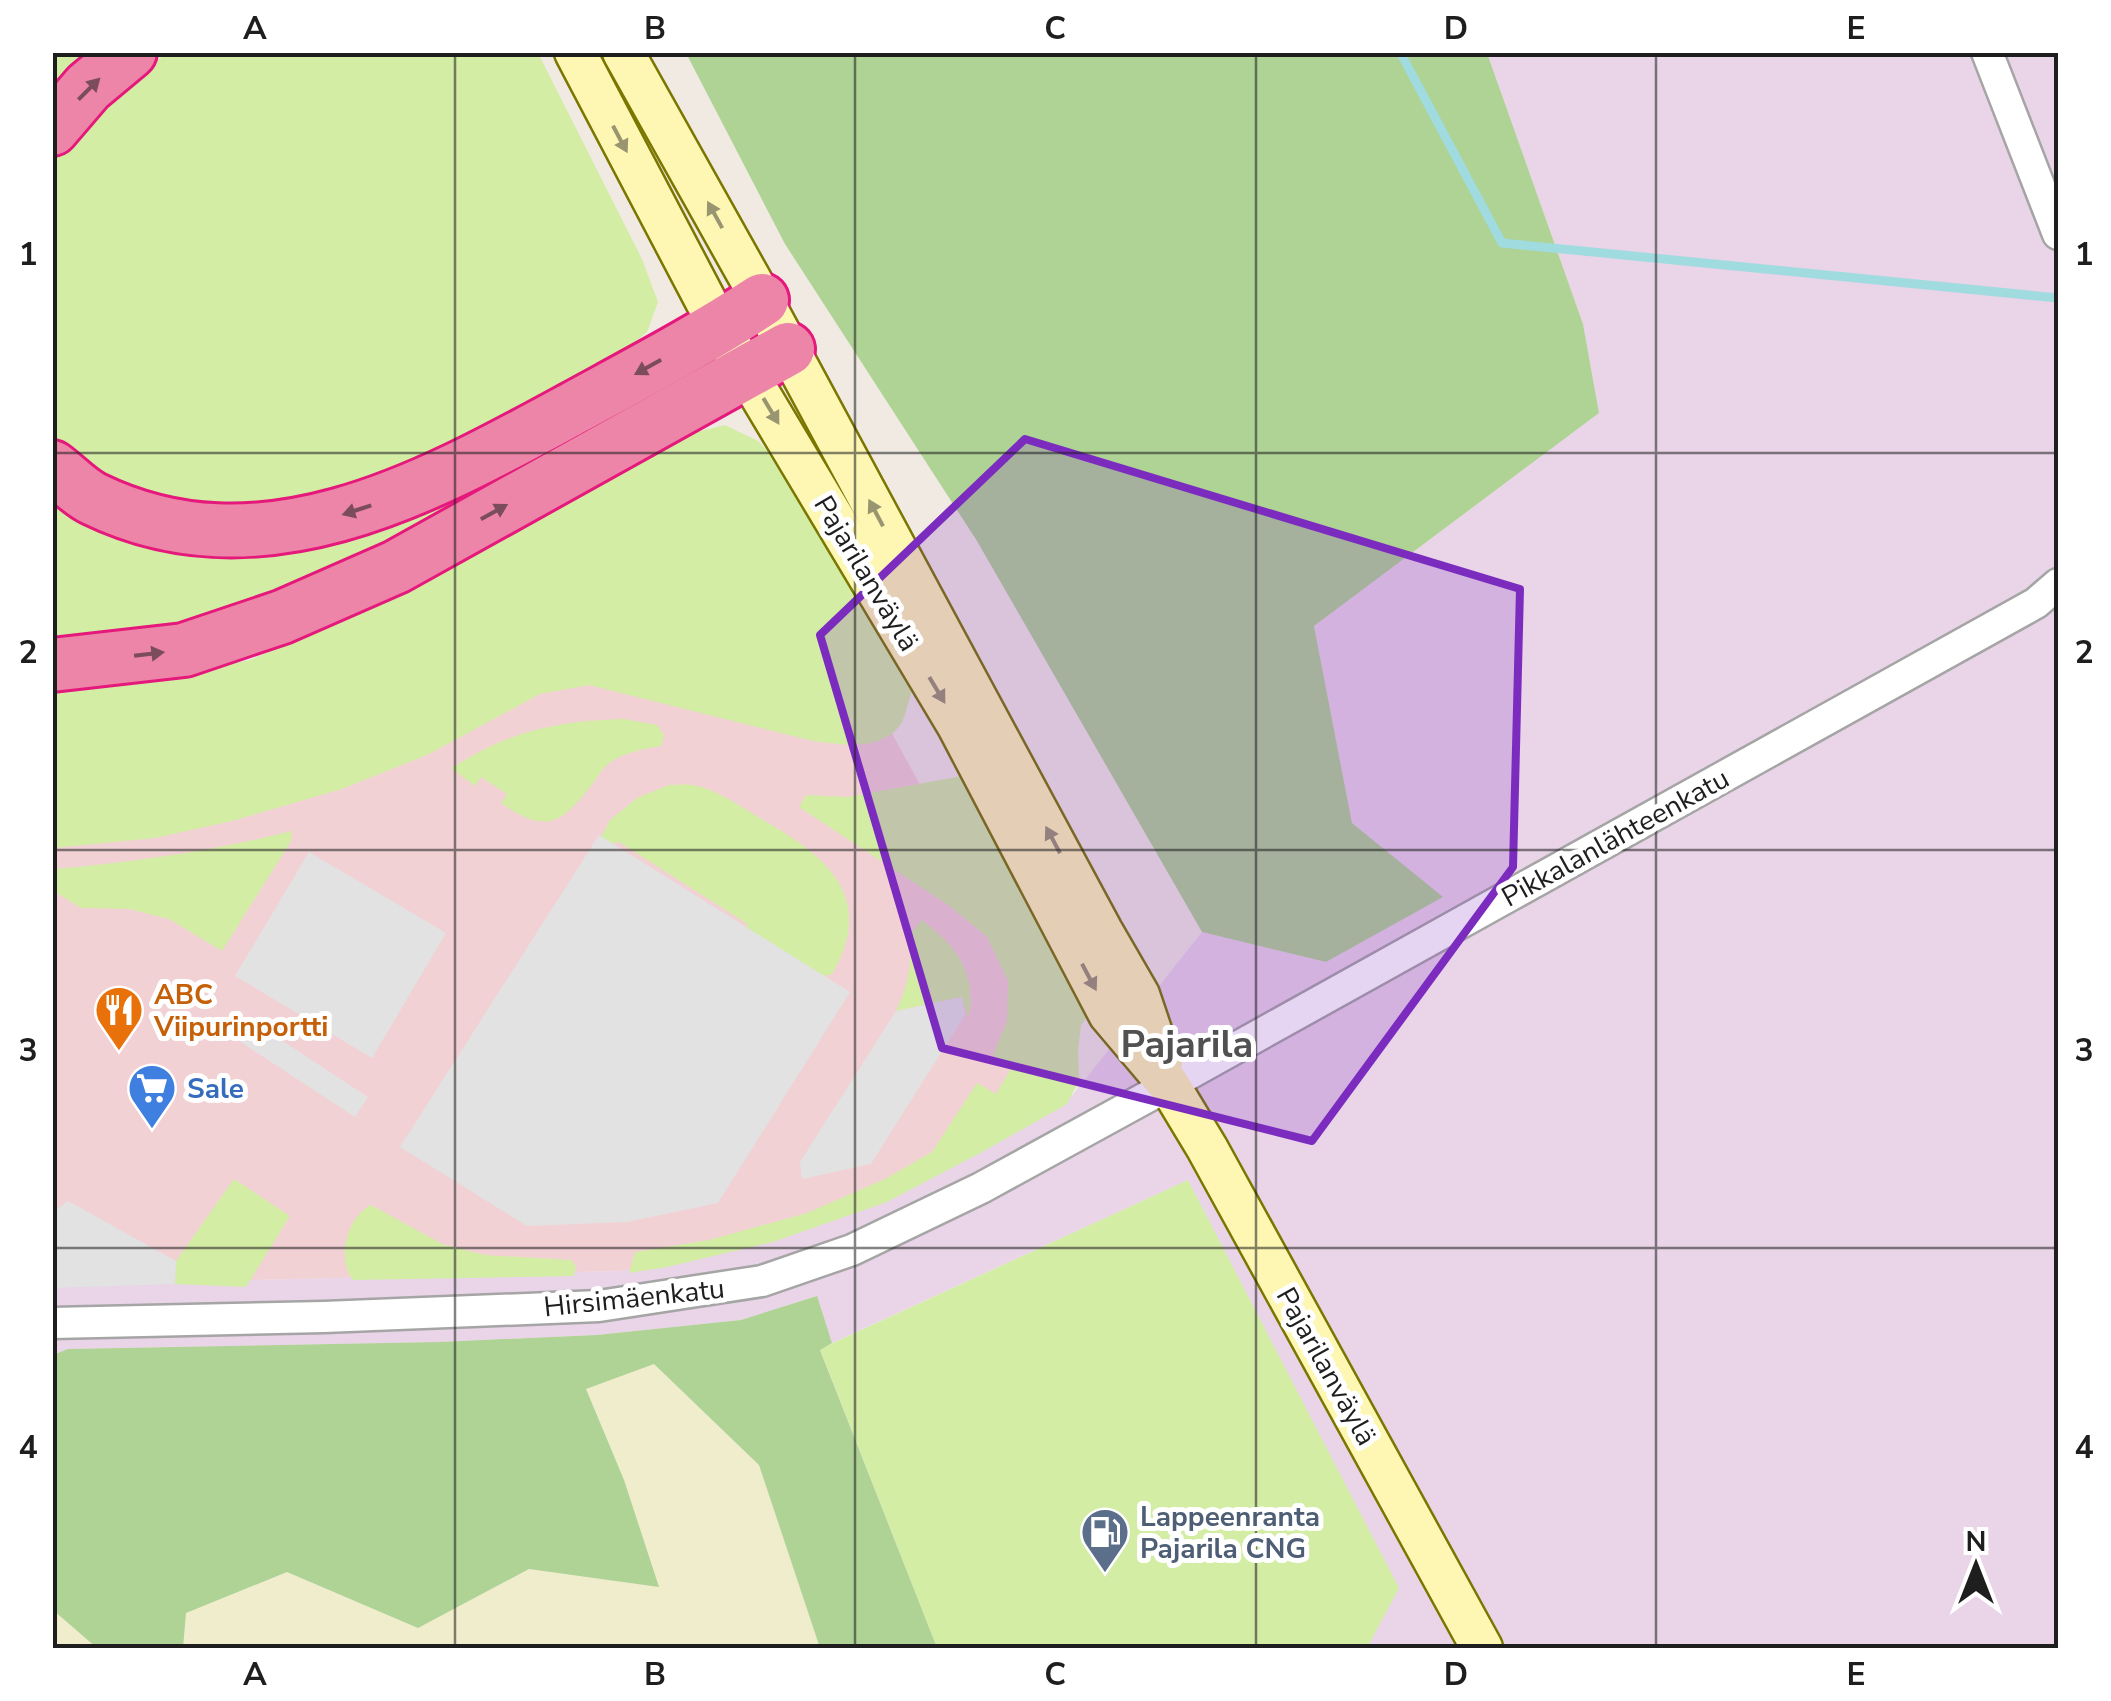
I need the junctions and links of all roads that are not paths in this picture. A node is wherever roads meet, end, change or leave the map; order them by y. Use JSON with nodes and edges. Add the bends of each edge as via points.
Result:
{"nodes":[{"id":1,"x":130,"y":52,"type":"edge"},
{"id":2,"x":575,"y":52,"type":"edge"},
{"id":3,"x":623,"y":52,"type":"edge"},
{"id":4,"x":1987,"y":52,"type":"edge"},
{"id":5,"x":52,"y":129,"type":"edge"},
{"id":6,"x":2058,"y":234,"type":"edge"},
{"id":7,"x":754,"y":337,"type":"junction"},
{"id":8,"x":52,"y":467,"type":"edge"},
{"id":9,"x":2058,"y":584,"type":"edge"},
{"id":10,"x":52,"y":666,"type":"edge"},
{"id":11,"x":1169,"y":1086,"type":"junction"},
{"id":12,"x":52,"y":1324,"type":"edge"},
{"id":13,"x":1471,"y":1645,"type":"edge"}],
"edges":[{"from":5,"to":1,"type":"highway","one_way":true},
{"from":2,"to":7,"type":"main road","name":"Pajarilanväylä","one_way":true},
{"from":7,"to":3,"type":"main road","name":"Pajarilanväylä","one_way":true},
{"from":4,"to":6,"type":"street"},
{"from":7,"to":8,"type":"highway","one_way":true,"via":[[391,498],[322,521],[192,530],[91,498]]},
{"from":10,"to":7,"type":"highway","one_way":true,"via":[[184,650],[396,567]]},
{"from":7,"to":11,"type":"main road","name":"Pajarilanväylä","via":[[1109,1014]]},
{"from":9,"to":11,"type":"street","name":"Pikkalanlähteenkatu","via":[[2000,624]]},
{"from":11,"to":12,"type":"street","name":"Hirsimäenkatu","via":[[965,1196],[852,1250],[762,1281],[599,1306]]},
{"from":11,"to":13,"type":"main road","name":"Pajarilanväylä"}]}
